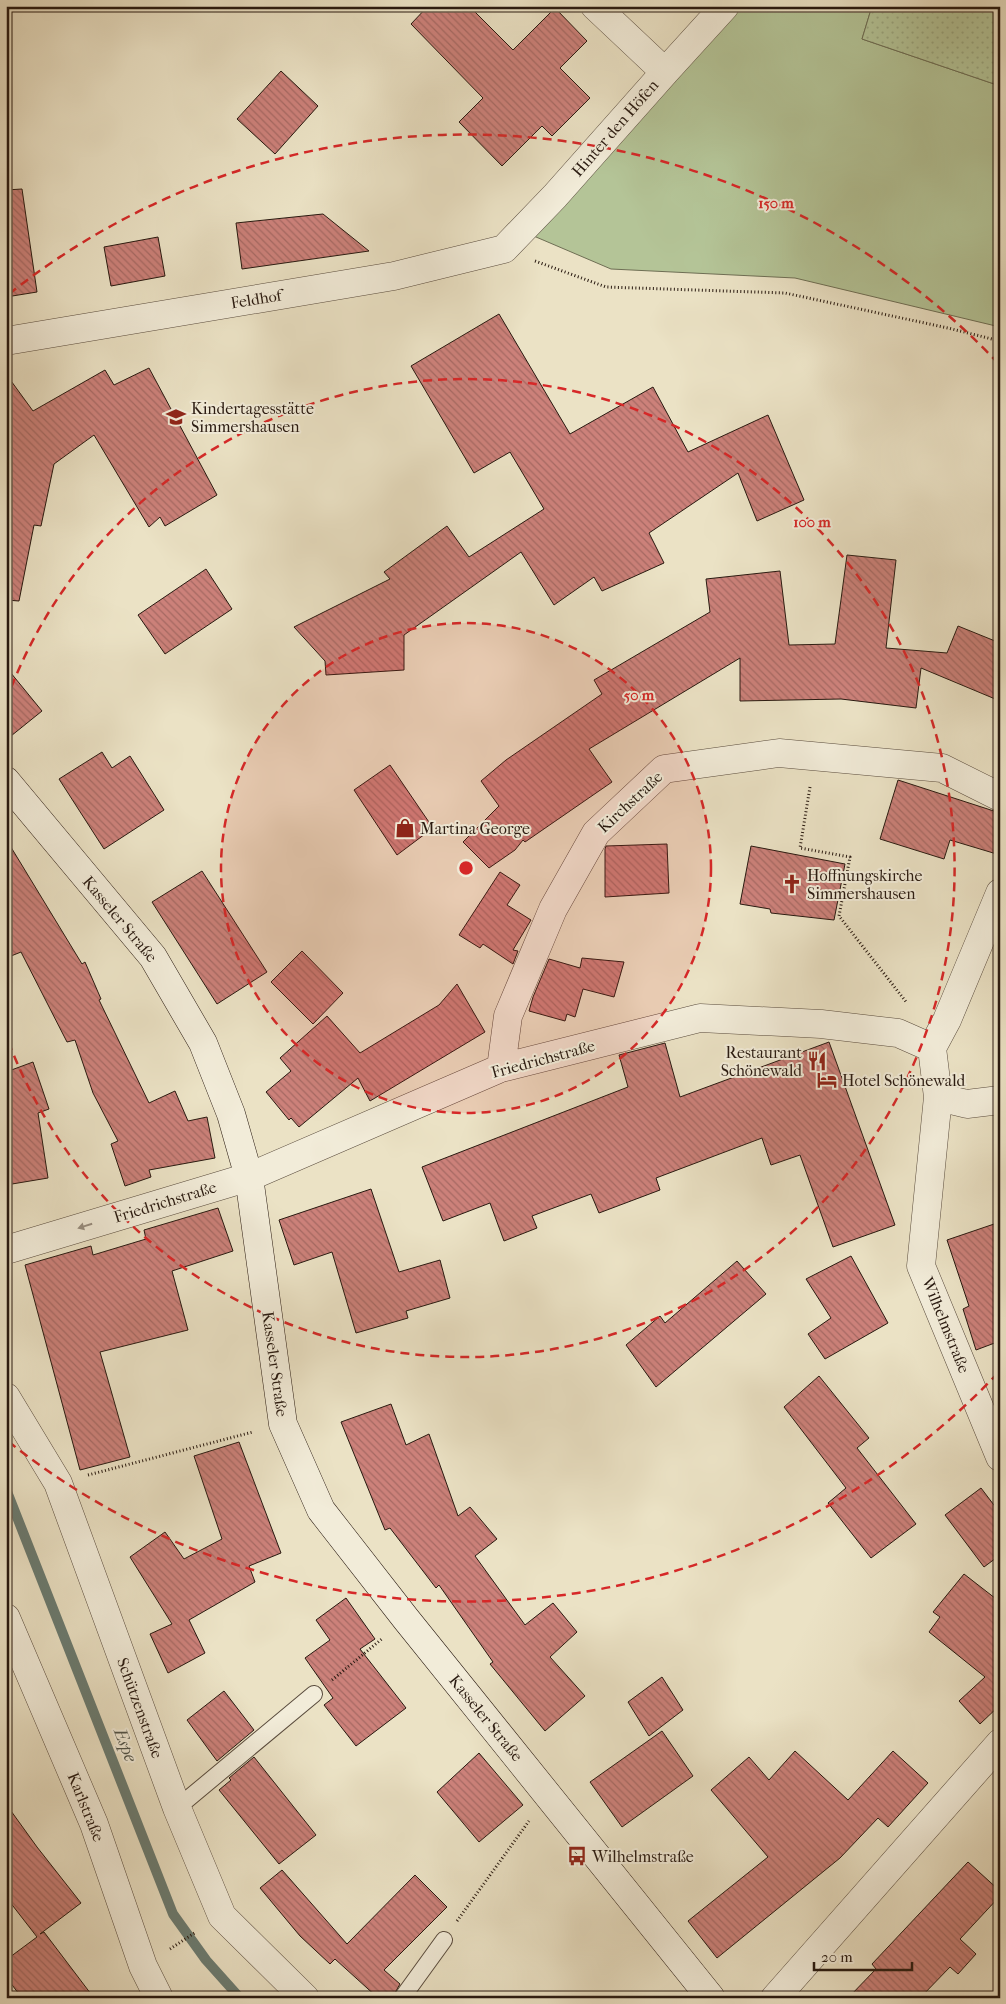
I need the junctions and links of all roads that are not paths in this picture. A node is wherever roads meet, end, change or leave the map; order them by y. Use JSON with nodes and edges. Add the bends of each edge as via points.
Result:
{"nodes":[{"id":1,"x":595,"y":6,"type":"edge"},
{"id":2,"x":725,"y":6,"type":"edge"},
{"id":3,"x":665,"y":72,"type":"junction"},
{"id":4,"x":504,"y":249,"type":"joint"},
{"id":5,"x":6,"y":340,"type":"edge"},
{"id":6,"x":6,"y":781,"type":"edge"},
{"id":7,"x":1000,"y":797,"type":"edge"},
{"id":8,"x":1000,"y":893,"type":"edge"},
{"id":9,"x":936,"y":1039,"type":"junction"},
{"id":10,"x":501,"y":1068,"type":"junction"},
{"id":11,"x":938,"y":1097,"type":"junction"},
{"id":12,"x":1000,"y":1100,"type":"edge"},
{"id":13,"x":249,"y":1177,"type":"junction"},
{"id":14,"x":6,"y":1250,"type":"edge"},
{"id":15,"x":6,"y":1397,"type":"edge"},
{"id":16,"x":1000,"y":1457,"type":"edge"},
{"id":17,"x":6,"y":1618,"type":"edge"},
{"id":18,"x":314,"y":1694,"type":"road end"},
{"id":19,"x":1000,"y":1743,"type":"edge"},
{"id":20,"x":177,"y":1808,"type":"junction"},
{"id":21,"x":444,"y":1940,"type":"road end"},
{"id":22,"x":159,"y":1998,"type":"edge"},
{"id":23,"x":305,"y":1998,"type":"edge"},
{"id":24,"x":402,"y":1998,"type":"edge"},
{"id":25,"x":711,"y":1998,"type":"edge"},
{"id":26,"x":775,"y":1998,"type":"edge"}],
"edges":[{"from":1,"to":3,"type":"street"},
{"from":2,"to":3,"type":"street","name":"Hinter den Höfen"},
{"from":3,"to":4,"type":"street","name":"Hinter den Höfen"},
{"from":4,"to":5,"type":"street","name":"Feldhof","via":[[394,276]]},
{"from":6,"to":13,"type":"street","name":"Kasseler Straße","via":[[154,957],[204,1043],[231,1114]]},
{"from":7,"to":10,"type":"street","name":"Kirchstraße","via":[[942,768],[815,756],[779,753],[664,769],[596,833],[553,909],[508,1016]]},
{"from":8,"to":9,"type":"street"},
{"from":9,"to":10,"type":"street","name":"Friedrichstraße","via":[[821,1024],[700,1018]]},
{"from":9,"to":11,"type":"street"},
{"from":10,"to":13,"type":"street","name":"Friedrichstraße"},
{"from":11,"to":12,"type":"street","via":[[967,1104]]},
{"from":11,"to":16,"type":"street","name":"Wilhelmstraße","via":[[921,1266]]},
{"from":13,"to":14,"type":"street","name":"Friedrichstraße","one_way":true},
{"from":13,"to":25,"type":"street","name":"Kasseler Straße","via":[[283,1424],[321,1510]]},
{"from":15,"to":20,"type":"street","name":"Schützenstraße","via":[[58,1482]]},
{"from":17,"to":22,"type":"street","name":"Karlstraße","via":[[94,1824],[143,1966]]},
{"from":18,"to":20,"type":"lane"},
{"from":19,"to":26,"type":"street"},
{"from":20,"to":23,"type":"street","name":"Schützenstraße","via":[[222,1916]]},
{"from":21,"to":24,"type":"lane"}]}
